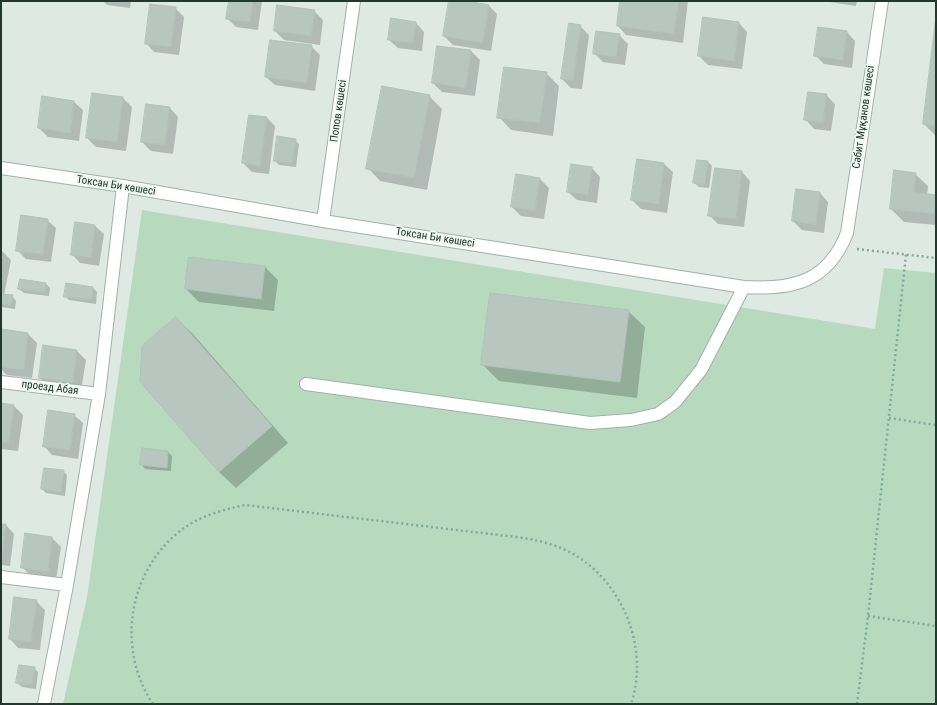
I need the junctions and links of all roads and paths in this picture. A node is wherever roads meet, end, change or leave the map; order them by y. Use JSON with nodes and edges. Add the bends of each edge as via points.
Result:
{"nodes":[{"id":1,"x":354,"y":1,"type":"edge"},
{"id":2,"x":882,"y":1,"type":"edge"},
{"id":3,"x":1,"y":168,"type":"edge"},
{"id":4,"x":123,"y":186,"type":"junction"},
{"id":5,"x":323,"y":221,"type":"junction"},
{"id":6,"x":847,"y":233,"type":"joint"},
{"id":7,"x":842,"y":247,"type":"junction"},
{"id":8,"x":906,"y":254,"type":"junction"},
{"id":9,"x":936,"y":258,"type":"edge"},
{"id":10,"x":744,"y":287,"type":"junction"},
{"id":11,"x":1,"y":382,"type":"edge"},
{"id":12,"x":306,"y":384,"type":"dead end"},
{"id":13,"x":99,"y":394,"type":"junction"},
{"id":14,"x":889,"y":418,"type":"junction"},
{"id":15,"x":936,"y":425,"type":"edge"},
{"id":16,"x":1,"y":577,"type":"edge"},
{"id":17,"x":67,"y":585,"type":"junction"},
{"id":18,"x":868,"y":616,"type":"junction"},
{"id":19,"x":936,"y":626,"type":"edge"},
{"id":20,"x":44,"y":704,"type":"edge"},
{"id":21,"x":153,"y":704,"type":"edge"},
{"id":22,"x":631,"y":704,"type":"edge"},
{"id":23,"x":857,"y":704,"type":"edge"}],
"edges":[{"from":1,"to":5,"type":"street","name":"Попов көшесі"},
{"from":2,"to":6,"type":"street","name":"Сәбит Мұқанов көшесі"},
{"from":3,"to":4,"type":"street","name":"Токсан Би көшесі"},
{"from":4,"to":5,"type":"street","name":"Токсан Би көшесі"},
{"from":4,"to":13,"type":"street"},
{"from":5,"to":10,"type":"street","name":"Токсан Би көшесі"},
{"from":6,"to":7,"type":"street","name":"Токсан Би көшесі"},
{"from":7,"to":8,"type":"path"},
{"from":7,"to":10,"type":"street","name":"Токсан Би көшесі","via":[[818,273],[802,282],[783,287]]},
{"from":8,"to":9,"type":"path"},
{"from":8,"to":14,"type":"path"},
{"from":10,"to":12,"type":"street","via":[[701,370],[675,402],[658,414],[631,420],[590,423]]},
{"from":11,"to":13,"type":"street","name":"проезд Абая"},
{"from":13,"to":17,"type":"street"},
{"from":14,"to":15,"type":"path"},
{"from":14,"to":18,"type":"path"},
{"from":16,"to":17,"type":"street"},
{"from":17,"to":20,"type":"street"},
{"from":18,"to":19,"type":"path"},
{"from":18,"to":23,"type":"path"},
{"from":21,"to":22,"type":"path","via":[[137,673],[132,648],[131,624],[134,602],[142,581],[164,547],[181,531],[200,518],[245,505],[516,537],[538,540],[562,548],[600,575],[627,614],[635,640],[637,669]]}]}
